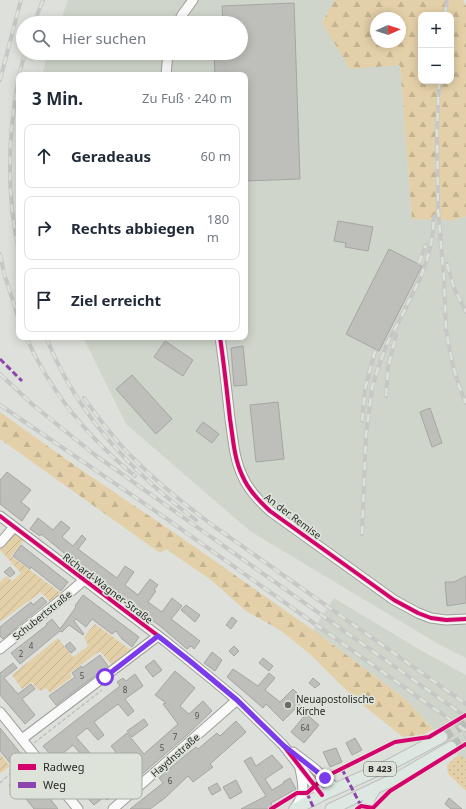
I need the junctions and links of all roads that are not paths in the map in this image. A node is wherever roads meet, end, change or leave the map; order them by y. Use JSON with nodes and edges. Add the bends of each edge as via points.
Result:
{"nodes":[{"id":1,"x":193,"y":0,"type":"edge"},
{"id":2,"x":182,"y":16,"type":"edge"},
{"id":3,"x":167,"y":60,"type":"edge"},
{"id":4,"x":166,"y":72,"type":"edge"},
{"id":5,"x":220,"y":340,"type":"edge"},
{"id":6,"x":0,"y":516,"type":"edge"},
{"id":7,"x":14,"y":527,"type":"junction"},
{"id":8,"x":0,"y":543,"type":"edge"},
{"id":9,"x":84,"y":580,"type":"junction"},
{"id":10,"x":466,"y":619,"type":"edge"},
{"id":11,"x":158,"y":636,"type":"junction"},
{"id":12,"x":0,"y":649,"type":"edge"},
{"id":13,"x":237,"y":700,"type":"junction"},
{"id":14,"x":0,"y":712,"type":"edge"},
{"id":15,"x":442,"y":737,"type":"tunnel mouth"},
{"id":16,"x":22,"y":739,"type":"junction"},
{"id":17,"x":283,"y":745,"type":"junction"},
{"id":18,"x":451,"y":747,"type":"tunnel mouth"},
{"id":19,"x":33,"y":753,"type":"edge"},
{"id":20,"x":299,"y":766,"type":"junction"},
{"id":21,"x":142,"y":784,"type":"edge"},
{"id":22,"x":336,"y":788,"type":"junction"},
{"id":23,"x":375,"y":788,"type":"junction"},
{"id":24,"x":322,"y":795,"type":"junction"},
{"id":25,"x":70,"y":799,"type":"edge"},
{"id":26,"x":124,"y":799,"type":"edge"},
{"id":27,"x":350,"y":805,"type":"edge"},
{"id":28,"x":78,"y":809,"type":"edge"},
{"id":29,"x":113,"y":809,"type":"edge"},
{"id":30,"x":295,"y":809,"type":"edge"},
{"id":31,"x":332,"y":809,"type":"edge"},
{"id":32,"x":366,"y":809,"type":"edge"}],
"edges":[{"from":1,"to":2,"type":"street"},
{"from":3,"to":4,"type":"street"},
{"from":5,"to":10,"type":"street","name":"An der Remise","via":[[237,463],[248,488],[259,501],[394,600],[431,618]]},
{"from":6,"to":7,"type":"street","name":"Richard-Wagner-Straße"},
{"from":7,"to":8,"type":"street"},
{"from":7,"to":9,"type":"street","name":"Richard-Wagner-Straße"},
{"from":9,"to":11,"type":"street","name":"Richard-Wagner-Straße"},
{"from":9,"to":12,"type":"street","name":"Schubertstraße"},
{"from":11,"to":13,"type":"street","name":"Richard-Wagner-Straße"},
{"from":11,"to":16,"type":"street"},
{"from":13,"to":17,"type":"street","name":"Richard-Wagner-Straße"},
{"from":13,"to":21,"type":"street","name":"Haydnstraße"},
{"from":14,"to":16,"type":"street"},
{"from":15,"to":22,"type":"main road","number":"B 423","via":[[389,765]]},
{"from":16,"to":19,"type":"street"},
{"from":17,"to":20,"type":"street","name":"Richard-Wagner-Straße"},
{"from":17,"to":22,"type":"street","name":"Richard-Wagner-Straße"},
{"from":18,"to":23,"type":"main road","number":"B 423"},
{"from":20,"to":24,"type":"street","name":"Richard-Wagner-Straße"},
{"from":20,"to":30,"type":"street","name":"Richard-Wagner-Straße","via":[[303,793]]},
{"from":22,"to":24,"type":"main road","number":"B 423"},
{"from":22,"to":27,"type":"main road"},
{"from":23,"to":27,"type":"main road","number":"B 423"},
{"from":23,"to":32,"type":"main road","via":[[368,799]]},
{"from":24,"to":30,"type":"main road","number":"B 423"},
{"from":24,"to":31,"type":"main road"},
{"from":25,"to":28,"type":"street"},
{"from":26,"to":29,"type":"street","name":"Haydnstraße"},
{"from":27,"to":31,"type":"main road","number":"B 423"}]}
